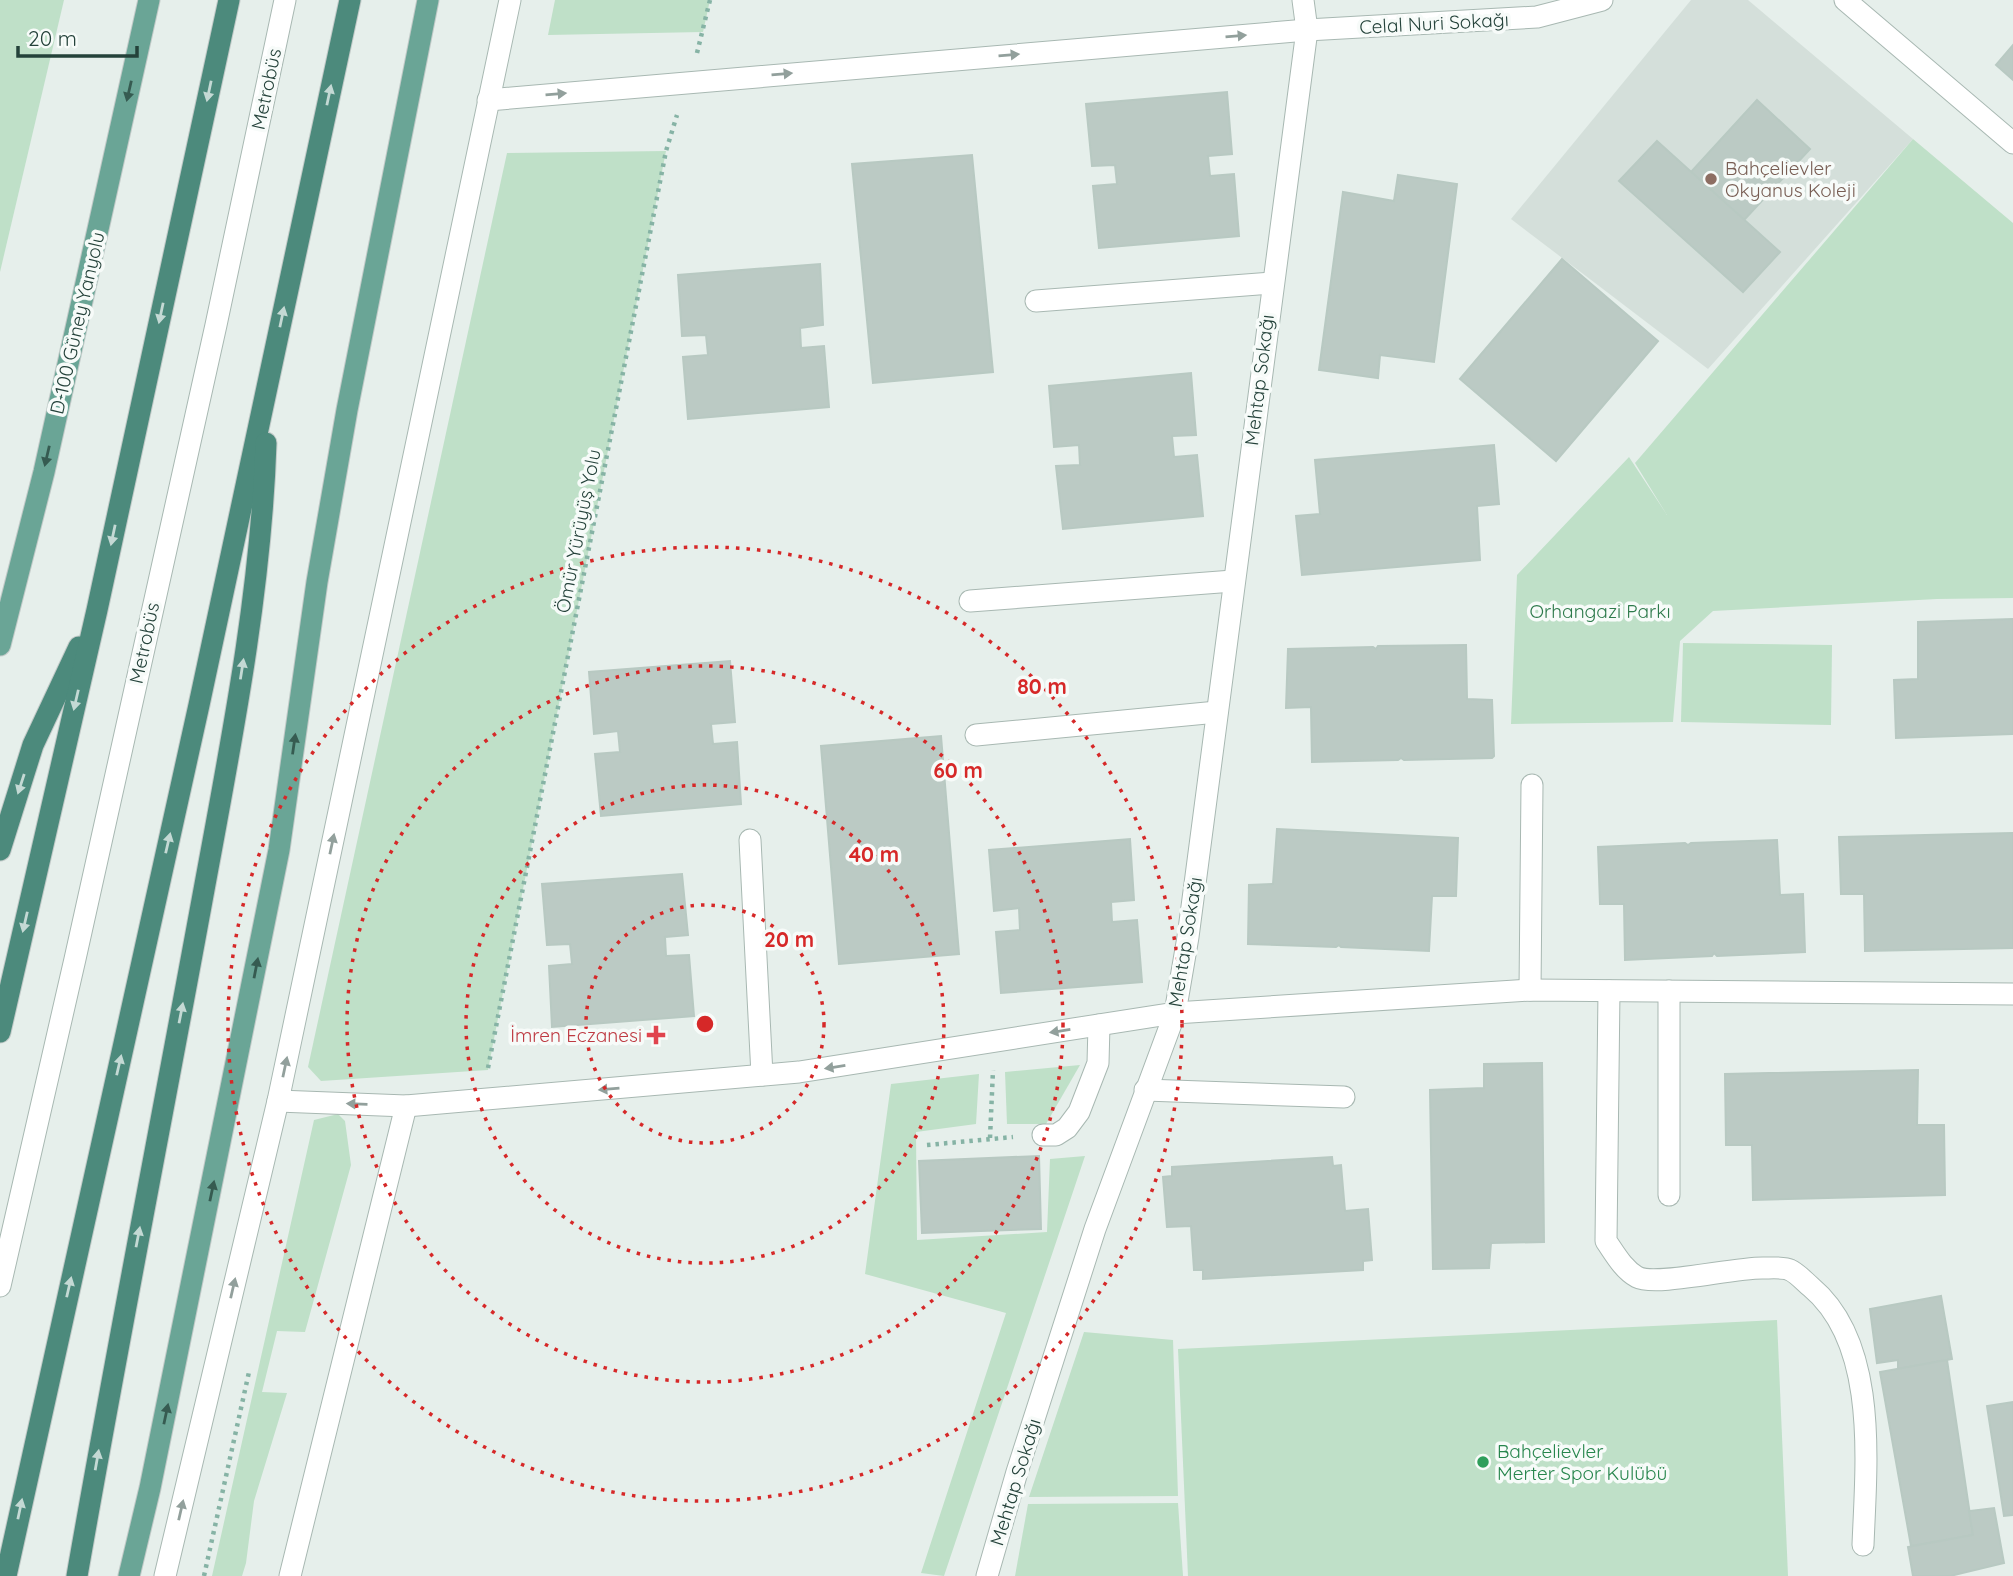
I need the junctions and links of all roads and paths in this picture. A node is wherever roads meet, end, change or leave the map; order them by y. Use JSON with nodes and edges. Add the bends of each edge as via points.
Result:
{"nodes":[{"id":1,"x":149,"y":0,"type":"edge"},
{"id":2,"x":229,"y":0,"type":"edge"},
{"id":3,"x":285,"y":0,"type":"edge"},
{"id":4,"x":350,"y":0,"type":"edge"},
{"id":5,"x":428,"y":0,"type":"edge"},
{"id":6,"x":510,"y":0,"type":"edge"},
{"id":7,"x":710,"y":0,"type":"edge"},
{"id":8,"x":1303,"y":0,"type":"edge"},
{"id":9,"x":1602,"y":0,"type":"edge"},
{"id":10,"x":1845,"y":0,"type":"edge"},
{"id":11,"x":1307,"y":30,"type":"junction"},
{"id":12,"x":687,"y":83,"type":"junction"},
{"id":13,"x":488,"y":100,"type":"junction"},
{"id":14,"x":2013,"y":143,"type":"edge"},
{"id":15,"x":1272,"y":283,"type":"junction"},
{"id":16,"x":1036,"y":301,"type":"dead end"},
{"id":17,"x":268,"y":384,"type":"junction"},
{"id":18,"x":1233,"y":581,"type":"junction"},
{"id":19,"x":970,"y":601,"type":"dead end"},
{"id":20,"x":97,"y":610,"type":"junction"},
{"id":21,"x":0,"y":645,"type":"edge"},
{"id":22,"x":1217,"y":712,"type":"junction"},
{"id":23,"x":976,"y":735,"type":"dead end"},
{"id":24,"x":1532,"y":785,"type":"dead end"},
{"id":25,"x":750,"y":840,"type":"dead end"},
{"id":26,"x":0,"y":850,"type":"edge"},
{"id":27,"x":1530,"y":990,"type":"junction"},
{"id":28,"x":1609,"y":991,"type":"junction"},
{"id":29,"x":1669,"y":991,"type":"junction"},
{"id":30,"x":2013,"y":994,"type":"edge"},
{"id":31,"x":1175,"y":1013,"type":"junction"},
{"id":32,"x":1099,"y":1025,"type":"junction"},
{"id":33,"x":0,"y":1032,"type":"edge"},
{"id":34,"x":994,"y":1041,"type":"junction"},
{"id":35,"x":488,"y":1070,"type":"dead end"},
{"id":36,"x":762,"y":1075,"type":"junction"},
{"id":37,"x":1145,"y":1090,"type":"junction"},
{"id":38,"x":1343,"y":1097,"type":"dead end"},
{"id":39,"x":278,"y":1101,"type":"junction"},
{"id":40,"x":406,"y":1106,"type":"junction"},
{"id":41,"x":1043,"y":1135,"type":"joint"},
{"id":42,"x":990,"y":1138,"type":"junction"},
{"id":43,"x":926,"y":1145,"type":"dead end"},
{"id":44,"x":1669,"y":1195,"type":"dead end"},
{"id":45,"x":0,"y":1286,"type":"edge"},
{"id":46,"x":1863,"y":1545,"type":"dead end"},
{"id":47,"x":5,"y":1576,"type":"edge"},
{"id":48,"x":77,"y":1576,"type":"edge"},
{"id":49,"x":129,"y":1576,"type":"edge"},
{"id":50,"x":164,"y":1576,"type":"edge"},
{"id":51,"x":290,"y":1576,"type":"edge"},
{"id":52,"x":987,"y":1576,"type":"edge"}],
"edges":[{"from":1,"to":21,"type":"main road","name":"D-100 Güney Yanyolu","one_way":true,"via":[[44,472]]},
{"from":2,"to":20,"type":"highway","one_way":true},
{"from":3,"to":45,"type":"street","name":"Metrobüs"},
{"from":17,"to":4,"type":"highway","one_way":true},
{"from":49,"to":5,"type":"main road","one_way":true,"via":[[279,850],[346,410]]},
{"from":6,"to":13,"type":"street"},
{"from":7,"to":12,"type":"path","name":"Ömür Yürüyüş Yolu"},
{"from":8,"to":11,"type":"street","name":"Mehtap Sokağı"},
{"from":9,"to":11,"type":"street","name":"Celal Nuri Sokağı","via":[[1537,17]]},
{"from":10,"to":14,"type":"street"},
{"from":12,"to":11,"type":"street","name":"Celal Nuri Sokağı","one_way":true},
{"from":11,"to":15,"type":"street","name":"Mehtap Sokağı"},
{"from":13,"to":12,"type":"street","name":"Celal Nuri Sokağı","one_way":true},
{"from":12,"to":35,"type":"path","name":"Ömür Yürüyüş Yolu","via":[[663,165]]},
{"from":39,"to":13,"type":"street","one_way":true},
{"from":15,"to":16,"type":"street","name":"Mehtap Sokağı"},
{"from":15,"to":18,"type":"street","name":"Mehtap Sokağı"},
{"from":47,"to":17,"type":"highway","one_way":true},
{"from":48,"to":17,"type":"highway","one_way":true,"via":[[227,767],[254,586]]},
{"from":18,"to":19,"type":"street"},
{"from":18,"to":22,"type":"street","name":"Mehtap Sokağı"},
{"from":20,"to":26,"type":"highway","one_way":true,"via":[[33,746]]},
{"from":20,"to":33,"type":"highway","one_way":true},
{"from":22,"to":23,"type":"street"},
{"from":22,"to":31,"type":"street","name":"Mehtap Sokağı"},
{"from":24,"to":27,"type":"street"},
{"from":25,"to":36,"type":"street"},
{"from":27,"to":28,"type":"street"},
{"from":27,"to":31,"type":"street"},
{"from":28,"to":29,"type":"street"},
{"from":28,"to":46,"type":"street","via":[[1606,1241],[1625,1269],[1640,1278],[1789,1269],[1823,1297],[1841,1321],[1862,1395],[1867,1436]]},
{"from":29,"to":30,"type":"street"},
{"from":29,"to":44,"type":"street"},
{"from":31,"to":32,"type":"street"},
{"from":31,"to":37,"type":"street","name":"Mehtap Sokağı"},
{"from":32,"to":34,"type":"street","one_way":true},
{"from":32,"to":41,"type":"street","via":[[1098,1063],[1079,1112],[1067,1128],[1056,1135]]},
{"from":34,"to":36,"type":"street","one_way":true},
{"from":34,"to":42,"type":"path"},
{"from":36,"to":40,"type":"street","one_way":true},
{"from":37,"to":38,"type":"street"},
{"from":37,"to":52,"type":"street","name":"Mehtap Sokağı","via":[[1090,1242]]},
{"from":40,"to":39,"type":"street","one_way":true},
{"from":50,"to":39,"type":"street","one_way":true},
{"from":40,"to":51,"type":"street"},
{"from":41,"to":42,"type":"path"},
{"from":42,"to":43,"type":"path"}]}
